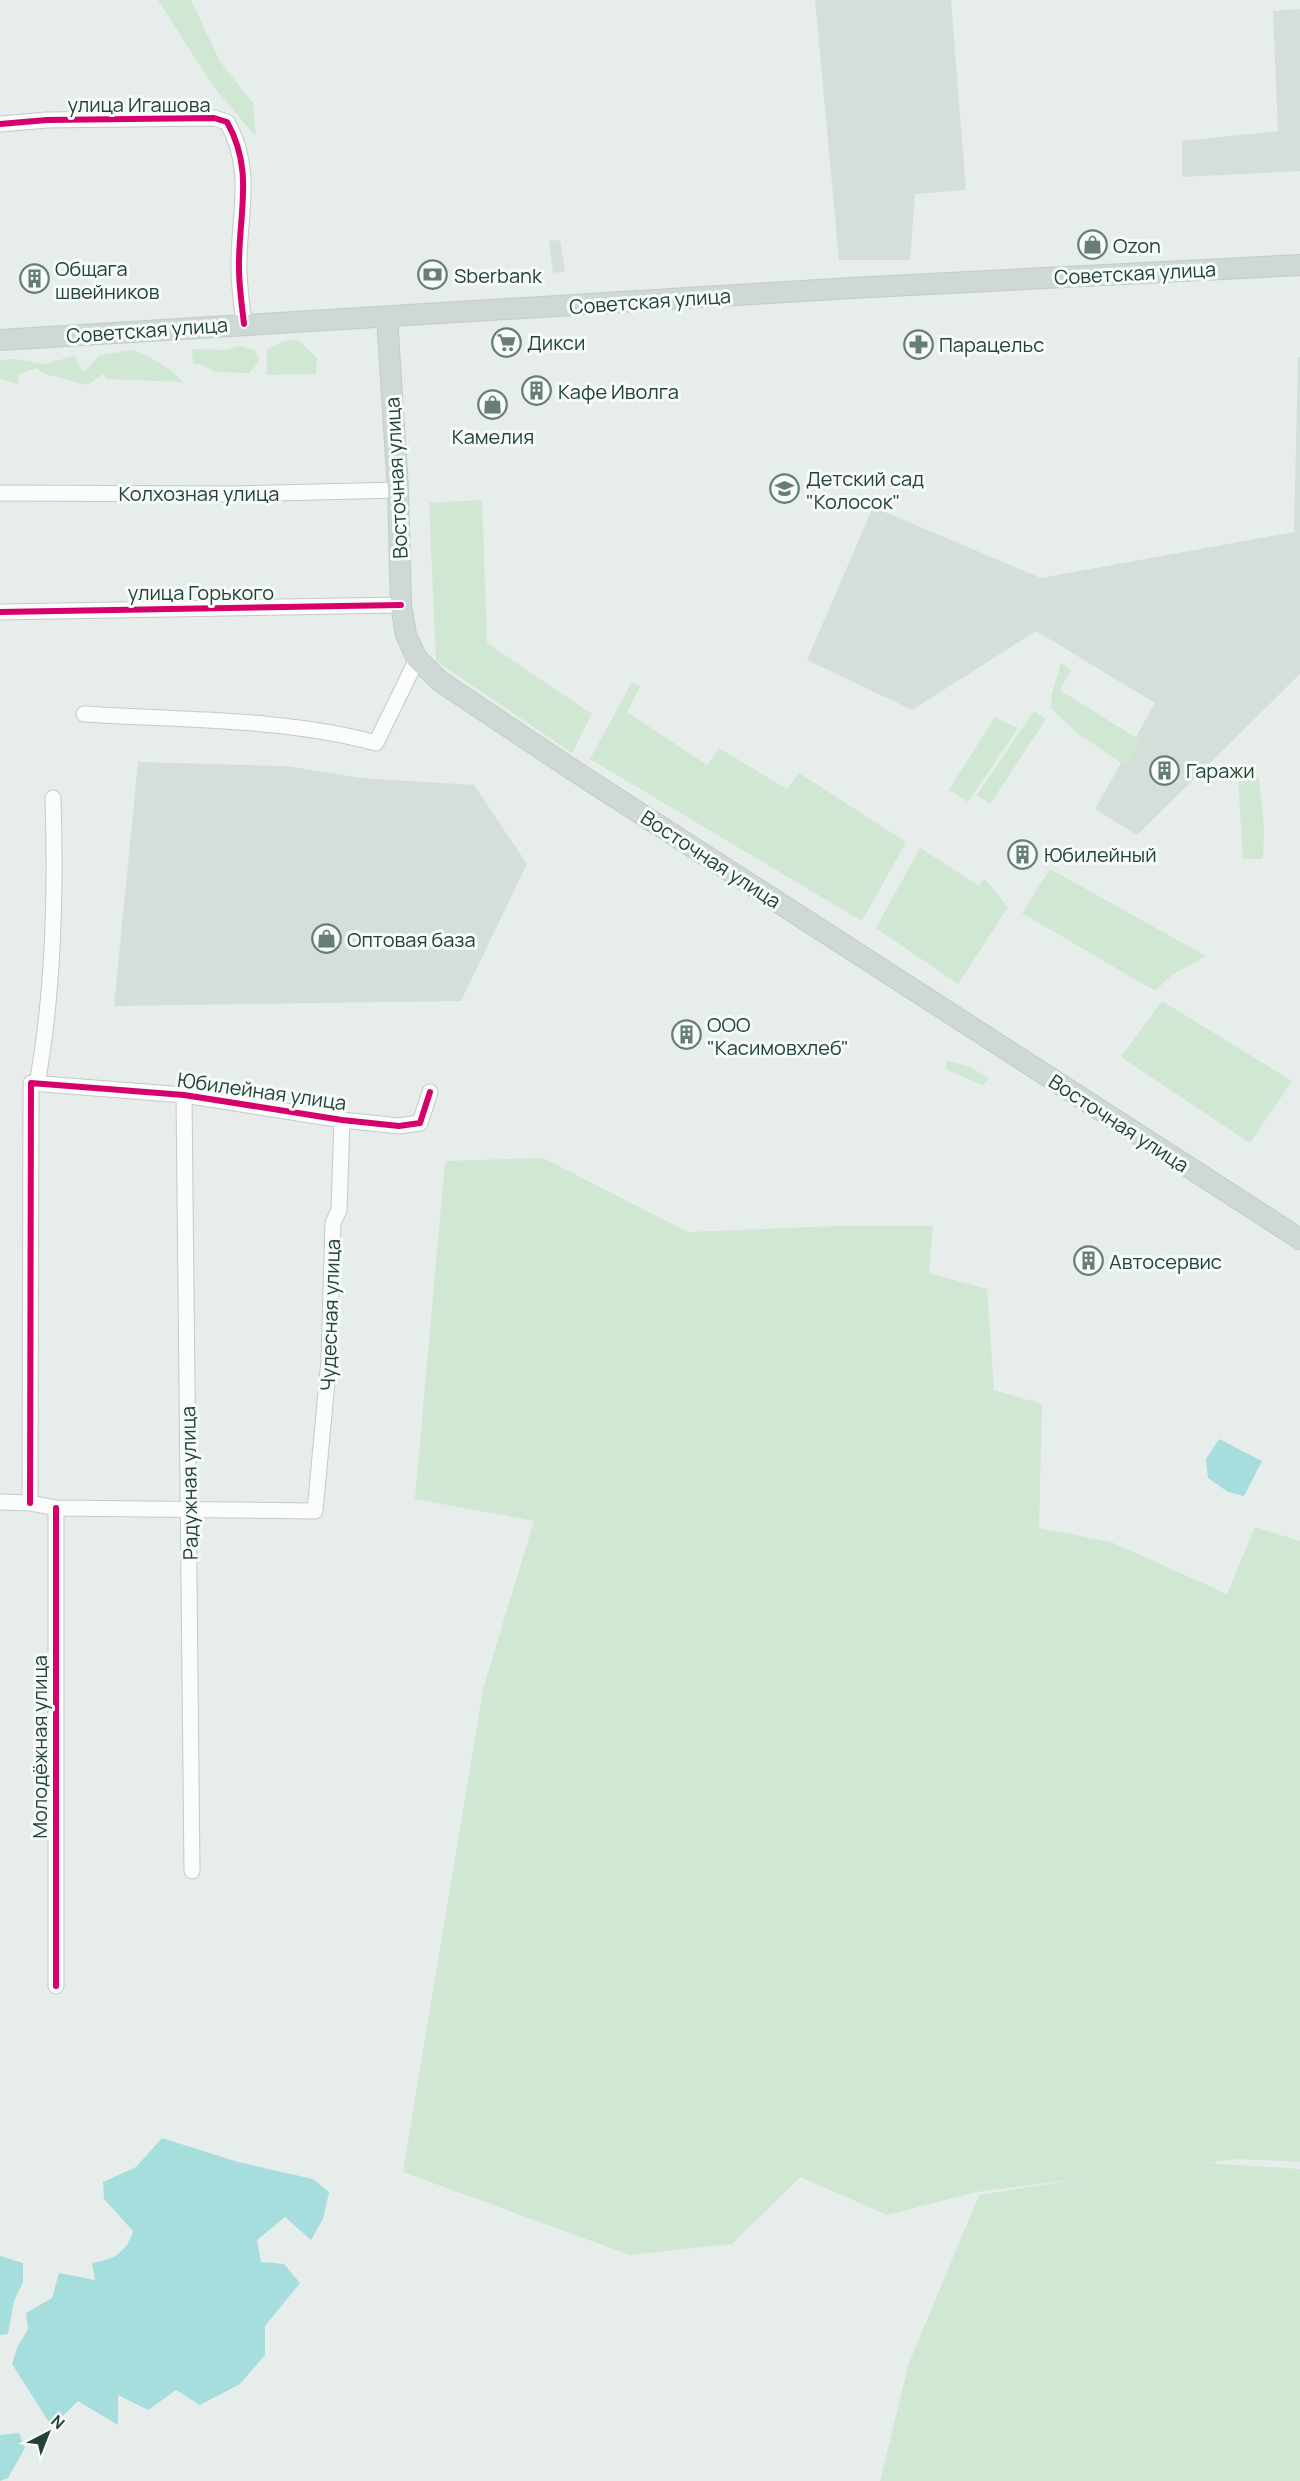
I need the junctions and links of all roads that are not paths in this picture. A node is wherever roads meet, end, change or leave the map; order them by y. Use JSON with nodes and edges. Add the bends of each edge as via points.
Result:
{"nodes":[{"id":1,"x":0,"y":124,"type":"edge"},
{"id":2,"x":1300,"y":265,"type":"edge"},
{"id":3,"x":387,"y":317,"type":"junction"},
{"id":4,"x":244,"y":324,"type":"junction"},
{"id":5,"x":0,"y":340,"type":"edge"},
{"id":6,"x":398,"y":490,"type":"junction"},
{"id":7,"x":0,"y":493,"type":"edge"},
{"id":8,"x":401,"y":605,"type":"junction"},
{"id":9,"x":0,"y":612,"type":"edge"},
{"id":10,"x":417,"y":659,"type":"junction"},
{"id":11,"x":84,"y":714,"type":"dead end"},
{"id":12,"x":53,"y":798,"type":"dead end"},
{"id":13,"x":34,"y":1083,"type":"junction"},
{"id":14,"x":430,"y":1092,"type":"dead end"},
{"id":15,"x":184,"y":1095,"type":"junction"},
{"id":16,"x":342,"y":1120,"type":"junction"},
{"id":17,"x":1300,"y":1239,"type":"edge"},
{"id":18,"x":0,"y":1502,"type":"edge"},
{"id":19,"x":30,"y":1503,"type":"junction"},
{"id":20,"x":56,"y":1508,"type":"junction"},
{"id":21,"x":189,"y":1511,"type":"junction"},
{"id":22,"x":192,"y":1871,"type":"dead end"},
{"id":23,"x":56,"y":1986,"type":"dead end"}],
"edges":[{"from":1,"to":4,"type":"street","name":"улица Игашова","via":[[214,117],[226,122],[244,170],[239,268]]},
{"from":2,"to":3,"type":"main road","name":"Советская улица"},
{"from":3,"to":4,"type":"main road","name":"Советская улица"},
{"from":3,"to":6,"type":"main road","name":"Восточная улица"},
{"from":4,"to":5,"type":"main road","name":"Советская улица"},
{"from":6,"to":7,"type":"street","name":"Колхозная улица"},
{"from":6,"to":8,"type":"main road","name":"Восточная улица"},
{"from":8,"to":9,"type":"street","name":"улица Горького"},
{"from":8,"to":10,"type":"main road","name":"Восточная улица","via":[[405,635]]},
{"from":10,"to":11,"type":"street","via":[[376,743],[278,725]]},
{"from":10,"to":17,"type":"main road","name":"Восточная улица","via":[[441,682],[573,770]]},
{"from":12,"to":13,"type":"street","via":[[47,1029]]},
{"from":13,"to":15,"type":"street","name":"Юбилейная улица"},
{"from":13,"to":19,"type":"street"},
{"from":14,"to":16,"type":"street","name":"Юбилейная улица","via":[[420,1123],[399,1126]]},
{"from":15,"to":16,"type":"street","name":"Юбилейная улица"},
{"from":15,"to":21,"type":"street","name":"Радужная улица"},
{"from":16,"to":21,"type":"street","name":"Чудесная улица","via":[[339,1210],[333,1223],[329,1360],[315,1511]]},
{"from":18,"to":19,"type":"street"},
{"from":19,"to":20,"type":"street"},
{"from":20,"to":21,"type":"street"},
{"from":20,"to":23,"type":"street","name":"Молодёжная улица"},
{"from":21,"to":22,"type":"street","name":"Радужная улица"}]}
